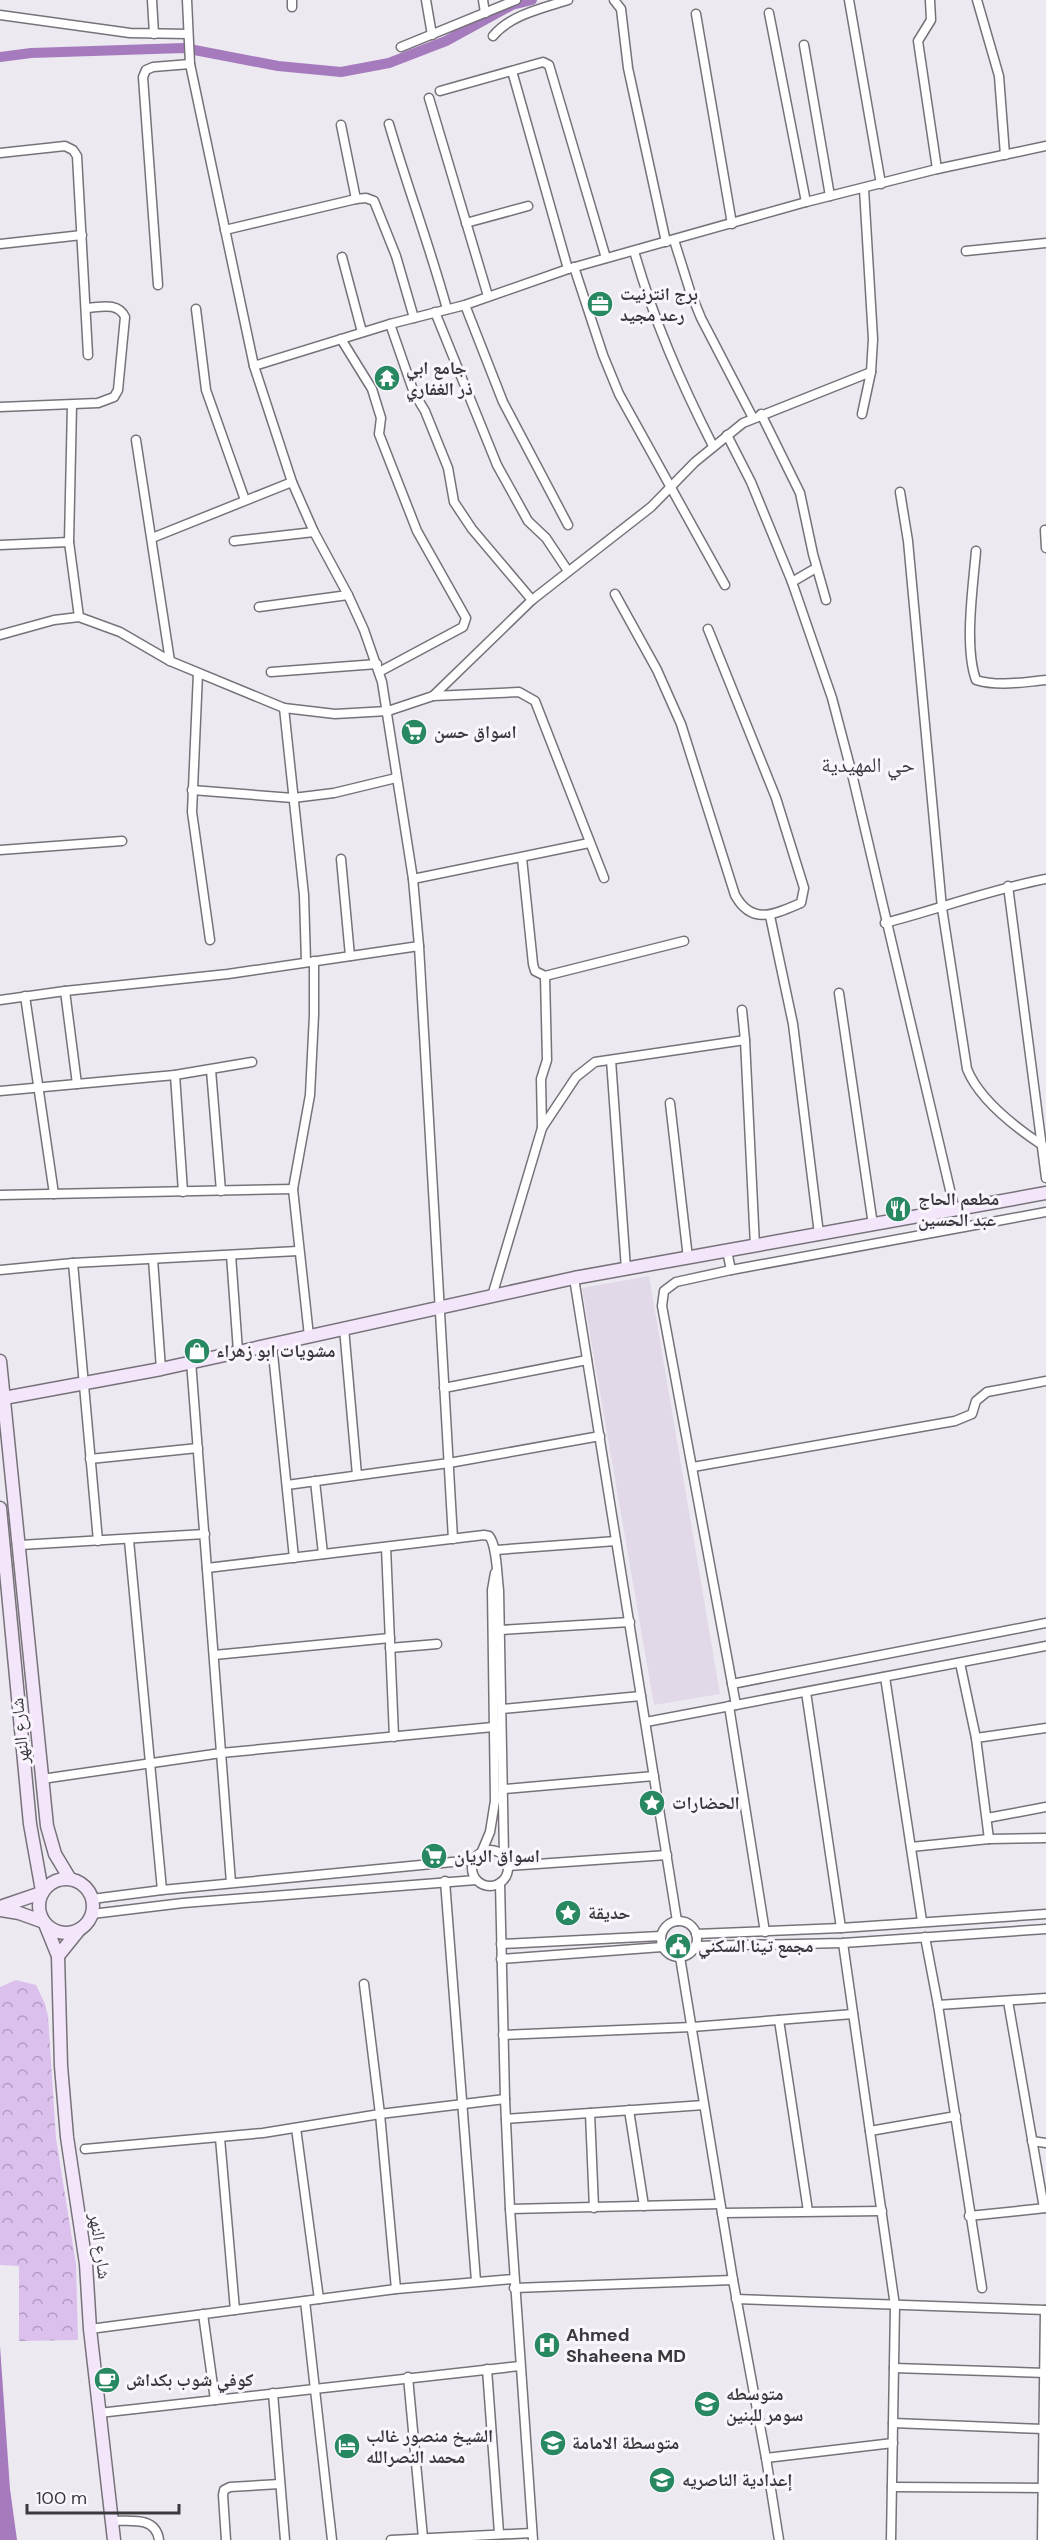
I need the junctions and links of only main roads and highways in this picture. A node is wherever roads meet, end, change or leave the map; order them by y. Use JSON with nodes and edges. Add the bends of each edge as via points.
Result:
{"nodes":[{"id":1,"x":1046,"y":1193,"type":"edge"},
{"id":2,"x":0,"y":1360,"type":"edge"},
{"id":3,"x":4,"y":1398,"type":"junction"},
{"id":4,"x":0,"y":1508,"type":"edge"},
{"id":5,"x":27,"y":1615,"type":"junction"},
{"id":6,"x":10,"y":1616,"type":"junction"},
{"id":7,"x":70,"y":1879,"type":"junction"},
{"id":8,"x":42,"y":1892,"type":"junction"},
{"id":9,"x":0,"y":1909,"type":"edge"},
{"id":10,"x":44,"y":1923,"type":"junction"},
{"id":11,"x":79,"y":1930,"type":"junction"},
{"id":12,"x":58,"y":1956,"type":"junction"},
{"id":13,"x":114,"y":2540,"type":"edge"}],
"edges":[{"from":1,"to":3,"type":"main road","via":[[574,1278],[161,1369]]},
{"from":2,"to":3,"type":"main road","name":"شارع النهر"},
{"from":3,"to":5,"type":"main road","name":"شارع النهر"},
{"from":4,"to":6,"type":"main road","name":"شارع النهر"},
{"from":5,"to":6,"type":"main road"},
{"from":5,"to":7,"type":"main road","name":"شارع النهر","via":[[49,1835]]},
{"from":6,"to":8,"type":"main road","name":"شارع النهر","via":[[30,1824]]},
{"from":7,"to":8,"type":"main road","via":[[57,1880]]},
{"from":7,"to":11,"type":"main road","via":[[84,1886],[92,1899],[92,1914]]},
{"from":8,"to":9,"type":"main road"},
{"from":8,"to":10,"type":"main road","via":[[39,1908]]},
{"from":9,"to":10,"type":"main road"},
{"from":10,"to":11,"type":"main road","via":[[61,1932]]},
{"from":10,"to":12,"type":"main road","name":"شارع النهر"},
{"from":11,"to":12,"type":"main road"},
{"from":12,"to":13,"type":"main road","name":"شارع النهر","via":[[64,2110],[87,2275]]}]}
